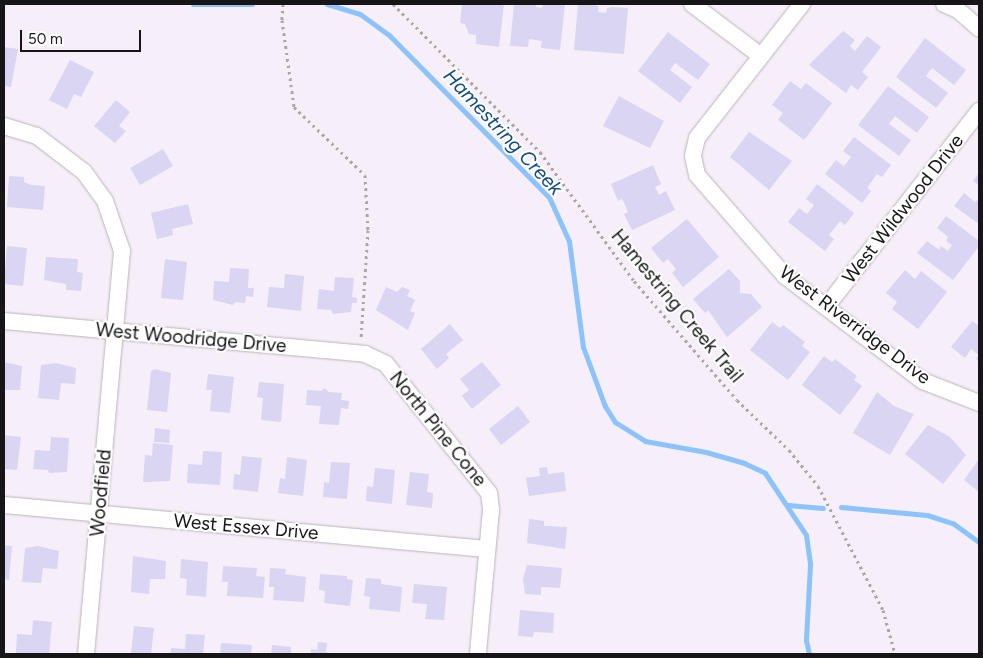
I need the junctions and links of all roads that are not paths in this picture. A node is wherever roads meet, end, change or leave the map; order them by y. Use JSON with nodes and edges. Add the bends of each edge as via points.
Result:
{"nodes":[{"id":1,"x":692,"y":4,"type":"edge"},
{"id":2,"x":802,"y":4,"type":"edge"},
{"id":3,"x":944,"y":4,"type":"edge"},
{"id":4,"x":979,"y":28,"type":"edge"},
{"id":5,"x":761,"y":56,"type":"junction"},
{"id":6,"x":979,"y":111,"type":"edge"},
{"id":7,"x":4,"y":126,"type":"edge"},
{"id":8,"x":826,"y":307,"type":"junction"},
{"id":9,"x":4,"y":321,"type":"edge"},
{"id":10,"x":116,"y":331,"type":"junction"},
{"id":11,"x":377,"y":358,"type":"joint"},
{"id":12,"x":979,"y":403,"type":"edge"},
{"id":13,"x":4,"y":505,"type":"edge"},
{"id":14,"x":99,"y":514,"type":"junction"},
{"id":15,"x":488,"y":548,"type":"junction"},
{"id":16,"x":86,"y":654,"type":"edge"},
{"id":17,"x":478,"y":654,"type":"edge"}],
"edges":[{"from":1,"to":5,"type":"street"},
{"from":2,"to":5,"type":"street"},
{"from":3,"to":4,"type":"street","via":[[958,10]]},
{"from":5,"to":8,"type":"street","name":"West Riverridge Drive","via":[[702,130],[694,145],[697,175],[786,276]]},
{"from":6,"to":8,"type":"street","name":"West Wildwood Drive"},
{"from":7,"to":10,"type":"street","name":"Woodfield","via":[[37,136],[55,147],[84,172],[105,201],[122,251]]},
{"from":8,"to":12,"type":"street","name":"West Riverridge Drive","via":[[923,381]]},
{"from":9,"to":10,"type":"street","name":"West Woodridge Drive"},
{"from":10,"to":11,"type":"street","name":"West Woodridge Drive"},
{"from":10,"to":14,"type":"street","name":"Woodfield"},
{"from":11,"to":15,"type":"street","name":"North Pine Cone","via":[[386,364],[485,484],[491,510]]},
{"from":13,"to":14,"type":"street","name":"West Essex Drive"},
{"from":14,"to":15,"type":"street","name":"West Essex Drive"},
{"from":14,"to":16,"type":"street","name":"Woodfield"},
{"from":15,"to":17,"type":"street","name":"North Pine Cone"}]}
